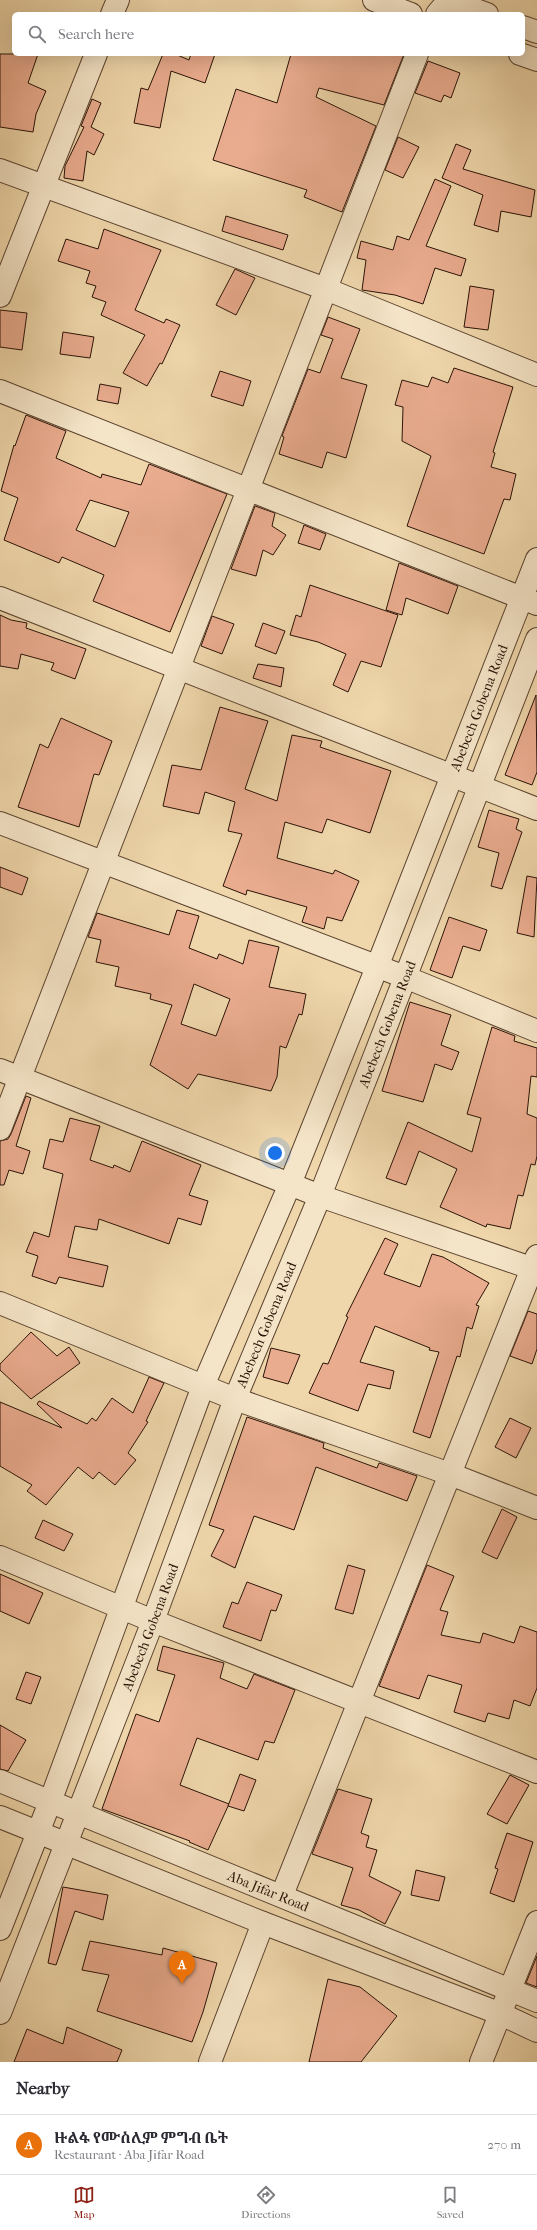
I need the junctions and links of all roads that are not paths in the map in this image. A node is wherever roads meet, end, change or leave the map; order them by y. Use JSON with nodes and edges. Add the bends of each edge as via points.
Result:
{"nodes":[{"id":1,"x":118,"y":0,"type":"edge"},
{"id":2,"x":374,"y":0,"type":"edge"},
{"id":3,"x":449,"y":0,"type":"edge"},
{"id":4,"x":113,"y":12,"type":"edge"},
{"id":5,"x":406,"y":12,"type":"edge"},
{"id":6,"x":439,"y":12,"type":"edge"},
{"id":7,"x":482,"y":12,"type":"edge"},
{"id":8,"x":525,"y":28,"type":"edge"},
{"id":9,"x":537,"y":32,"type":"edge"},
{"id":10,"x":95,"y":56,"type":"edge"},
{"id":11,"x":416,"y":56,"type":"edge"},
{"id":12,"x":525,"y":56,"type":"edge"},
{"id":13,"x":537,"y":60,"type":"edge"},
{"id":14,"x":0,"y":170,"type":"edge"},
{"id":15,"x":44,"y":186,"type":"junction"},
{"id":16,"x":326,"y":289,"type":"junction"},
{"id":17,"x":0,"y":296,"type":"edge"},
{"id":18,"x":537,"y":375,"type":"edge"},
{"id":19,"x":0,"y":391,"type":"edge"},
{"id":20,"x":248,"y":489,"type":"junction"},
{"id":21,"x":537,"y":559,"type":"edge"},
{"id":22,"x":0,"y":598,"type":"edge"},
{"id":23,"x":529,"y":601,"type":"edge"},
{"id":24,"x":537,"y":639,"type":"edge"},
{"id":25,"x":179,"y":668,"type":"junction"},
{"id":26,"x":452,"y":775,"type":"junction"},
{"id":27,"x":480,"y":786,"type":"junction"},
{"id":28,"x":537,"y":809,"type":"edge"},
{"id":29,"x":0,"y":823,"type":"edge"},
{"id":30,"x":103,"y":862,"type":"junction"},
{"id":31,"x":378,"y":967,"type":"junction"},
{"id":32,"x":405,"y":977,"type":"junction"},
{"id":33,"x":537,"y":1030,"type":"edge"},
{"id":34,"x":0,"y":1070,"type":"edge"},
{"id":35,"x":20,"y":1078,"type":"junction"},
{"id":36,"x":0,"y":1129,"type":"edge"},
{"id":37,"x":290,"y":1184,"type":"junction"},
{"id":38,"x":320,"y":1196,"type":"junction"},
{"id":39,"x":535,"y":1265,"type":"edge"},
{"id":40,"x":0,"y":1303,"type":"edge"},
{"id":41,"x":203,"y":1386,"type":"junction"},
{"id":42,"x":235,"y":1399,"type":"junction"},
{"id":43,"x":450,"y":1474,"type":"junction"},
{"id":44,"x":537,"y":1508,"type":"edge"},
{"id":45,"x":0,"y":1557,"type":"edge"},
{"id":46,"x":122,"y":1607,"type":"junction"},
{"id":47,"x":153,"y":1620,"type":"junction"},
{"id":48,"x":359,"y":1702,"type":"junction"},
{"id":49,"x":537,"y":1772,"type":"edge"},
{"id":50,"x":0,"y":1781,"type":"edge"},
{"id":51,"x":50,"y":1802,"type":"junction"},
{"id":52,"x":79,"y":1812,"type":"junction"},
{"id":53,"x":0,"y":1817,"type":"edge"},
{"id":54,"x":38,"y":1832,"type":"junction"},
{"id":55,"x":66,"y":1844,"type":"junction"},
{"id":56,"x":282,"y":1896,"type":"junction"},
{"id":57,"x":537,"y":1922,"type":"edge"},
{"id":58,"x":263,"y":1923,"type":"junction"},
{"id":59,"x":0,"y":1929,"type":"edge"},
{"id":60,"x":510,"y":1989,"type":"junction"},
{"id":61,"x":537,"y":2002,"type":"edge"},
{"id":62,"x":0,"y":2013,"type":"edge"},
{"id":63,"x":501,"y":2014,"type":"junction"},
{"id":64,"x":537,"y":2031,"type":"edge"},
{"id":65,"x":210,"y":2062,"type":"edge"},
{"id":66,"x":481,"y":2062,"type":"edge"}],
"edges":[{"from":1,"to":4,"type":"street"},
{"from":2,"to":5,"type":"street"},
{"from":3,"to":6,"type":"street"},
{"from":3,"to":7,"type":"street"},
{"from":8,"to":9,"type":"street"},
{"from":10,"to":15,"type":"street"},
{"from":11,"to":16,"type":"street"},
{"from":12,"to":13,"type":"street"},
{"from":14,"to":15,"type":"street"},
{"from":15,"to":16,"type":"street"},
{"from":15,"to":17,"type":"street"},
{"from":16,"to":18,"type":"street"},
{"from":16,"to":20,"type":"street"},
{"from":19,"to":20,"type":"street"},
{"from":20,"to":23,"type":"street"},
{"from":20,"to":25,"type":"street"},
{"from":21,"to":23,"type":"street","name":"Abebech Gobena Road"},
{"from":22,"to":25,"type":"street"},
{"from":23,"to":26,"type":"street","name":"Abebech Gobena Road"},
{"from":24,"to":27,"type":"street","name":"Abebech Gobena Road"},
{"from":25,"to":26,"type":"street"},
{"from":25,"to":30,"type":"street"},
{"from":26,"to":27,"type":"street"},
{"from":26,"to":31,"type":"street","name":"Abebech Gobena Road"},
{"from":27,"to":28,"type":"street"},
{"from":27,"to":32,"type":"street","name":"Abebech Gobena Road"},
{"from":29,"to":30,"type":"street"},
{"from":30,"to":31,"type":"street"},
{"from":30,"to":35,"type":"street"},
{"from":31,"to":32,"type":"street"},
{"from":31,"to":37,"type":"street","name":"Abebech Gobena Road"},
{"from":32,"to":33,"type":"street"},
{"from":32,"to":38,"type":"street","name":"Abebech Gobena Road"},
{"from":34,"to":35,"type":"street"},
{"from":35,"to":36,"type":"street"},
{"from":35,"to":37,"type":"street"},
{"from":37,"to":38,"type":"street"},
{"from":37,"to":41,"type":"street","name":"Abebech Gobena Road"},
{"from":38,"to":39,"type":"street"},
{"from":38,"to":42,"type":"street","name":"Abebech Gobena Road"},
{"from":39,"to":43,"type":"street"},
{"from":40,"to":41,"type":"street"},
{"from":41,"to":42,"type":"street"},
{"from":41,"to":46,"type":"street","name":"Abebech Gobena Road"},
{"from":42,"to":43,"type":"street"},
{"from":42,"to":47,"type":"street","name":"Abebech Gobena Road"},
{"from":43,"to":44,"type":"street"},
{"from":43,"to":48,"type":"street"},
{"from":45,"to":46,"type":"street"},
{"from":46,"to":47,"type":"street"},
{"from":46,"to":51,"type":"street","name":"Abebech Gobena Road"},
{"from":47,"to":48,"type":"street"},
{"from":47,"to":52,"type":"street","name":"Abebech Gobena Road"},
{"from":48,"to":49,"type":"street"},
{"from":48,"to":56,"type":"street"},
{"from":50,"to":51,"type":"street","name":"Aba Jifar Road"},
{"from":51,"to":52,"type":"street","name":"Aba Jifar Road"},
{"from":51,"to":54,"type":"street","name":"Abebech Gobena Road"},
{"from":52,"to":55,"type":"street","name":"Abebech Gobena Road"},
{"from":52,"to":56,"type":"street","name":"Aba Jifar Road"},
{"from":53,"to":54,"type":"street"},
{"from":54,"to":55,"type":"street"},
{"from":54,"to":59,"type":"street","name":"Abebech Gobena Road"},
{"from":55,"to":58,"type":"street"},
{"from":55,"to":62,"type":"street","name":"Abebech Gobena Road"},
{"from":56,"to":60,"type":"street","name":"Aba Jifar Road"},
{"from":57,"to":60,"type":"street"},
{"from":58,"to":63,"type":"street"},
{"from":58,"to":65,"type":"street"},
{"from":60,"to":61,"type":"street","name":"Aba Jifar Road"},
{"from":60,"to":63,"type":"street"},
{"from":63,"to":64,"type":"street"},
{"from":63,"to":66,"type":"street"}]}
